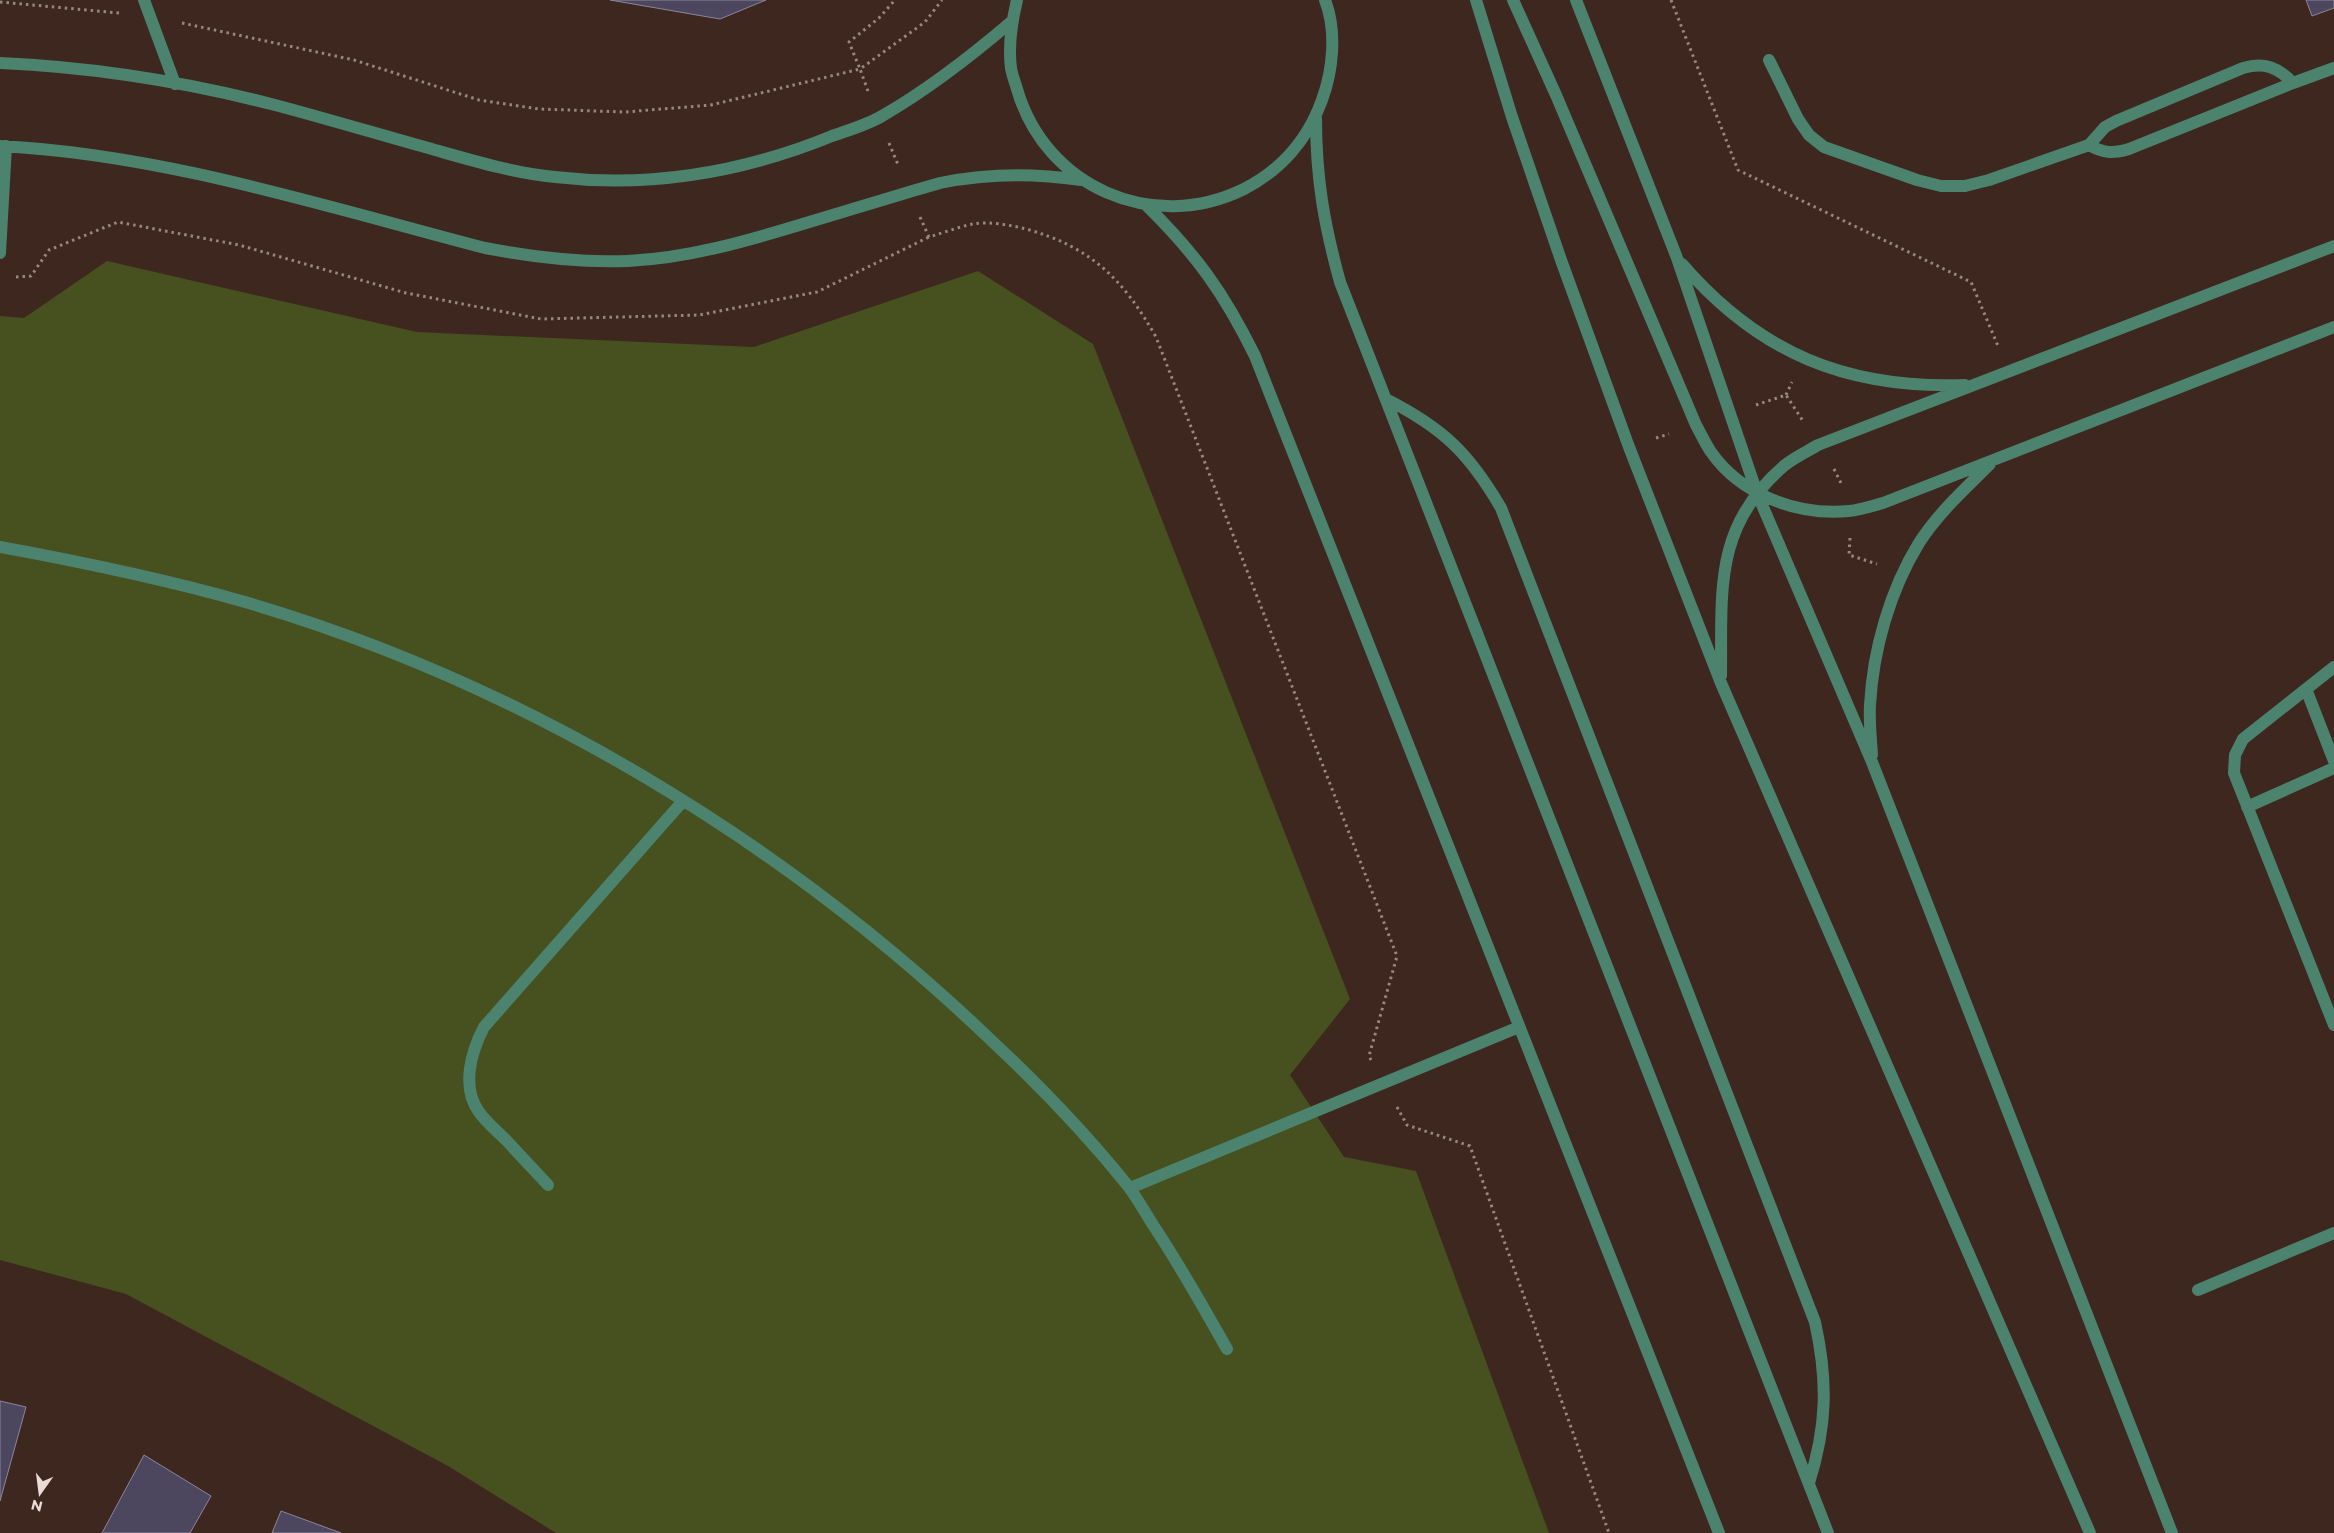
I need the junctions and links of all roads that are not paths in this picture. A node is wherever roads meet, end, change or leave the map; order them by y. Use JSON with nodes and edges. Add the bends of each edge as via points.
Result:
{"nodes":[{"id":1,"x":144,"y":0,"type":"edge"},
{"id":2,"x":1017,"y":0,"type":"edge"},
{"id":3,"x":1325,"y":0,"type":"edge"},
{"id":4,"x":1476,"y":0,"type":"edge"},
{"id":5,"x":1513,"y":0,"type":"edge"},
{"id":6,"x":1576,"y":0,"type":"edge"},
{"id":7,"x":1011,"y":22,"type":"junction"},
{"id":8,"x":1769,"y":60,"type":"dead end"},
{"id":9,"x":0,"y":63,"type":"edge"},
{"id":10,"x":2334,"y":68,"type":"edge"},
{"id":11,"x":2293,"y":83,"type":"junction"},
{"id":12,"x":175,"y":84,"type":"junction"},
{"id":13,"x":1316,"y":118,"type":"junction"},
{"id":14,"x":2089,"y":145,"type":"junction"},
{"id":15,"x":3,"y":146,"type":"edge"},
{"id":16,"x":1081,"y":180,"type":"junction"},
{"id":17,"x":1146,"y":205,"type":"junction"},
{"id":18,"x":2334,"y":246,"type":"edge"},
{"id":19,"x":0,"y":253,"type":"edge"},
{"id":20,"x":1677,"y":258,"type":"junction"},
{"id":21,"x":2334,"y":327,"type":"edge"},
{"id":22,"x":1975,"y":385,"type":"junction"},
{"id":23,"x":1386,"y":399,"type":"junction"},
{"id":24,"x":1995,"y":459,"type":"junction"},
{"id":25,"x":1757,"y":492,"type":"junction"},
{"id":26,"x":0,"y":547,"type":"edge"},
{"id":27,"x":2334,"y":667,"type":"edge"},
{"id":28,"x":1721,"y":683,"type":"junction"},
{"id":29,"x":2306,"y":689,"type":"junction"},
{"id":30,"x":2334,"y":760,"type":"edge"},
{"id":31,"x":1872,"y":762,"type":"junction"},
{"id":32,"x":2334,"y":768,"type":"edge"},
{"id":33,"x":683,"y":801,"type":"junction"},
{"id":34,"x":2247,"y":808,"type":"junction"},
{"id":35,"x":2334,"y":1025,"type":"edge"},
{"id":36,"x":1519,"y":1027,"type":"junction"},
{"id":37,"x":548,"y":1184,"type":"dead end"},
{"id":38,"x":1130,"y":1188,"type":"junction"},
{"id":39,"x":2334,"y":1233,"type":"edge"},
{"id":40,"x":2198,"y":1290,"type":"dead end"},
{"id":41,"x":1227,"y":1349,"type":"dead end"},
{"id":42,"x":1809,"y":1484,"type":"junction"},
{"id":43,"x":1719,"y":1533,"type":"edge"},
{"id":44,"x":1828,"y":1533,"type":"edge"},
{"id":45,"x":2090,"y":1533,"type":"edge"},
{"id":46,"x":2172,"y":1533,"type":"edge"}],
"edges":[{"from":1,"to":12,"type":"street"},
{"from":2,"to":7,"type":"street"},
{"from":3,"to":13,"type":"street","via":[[1332,44],[1329,82]]},
{"from":4,"to":28,"type":"street","via":[[1561,260]]},
{"from":5,"to":25,"type":"street","via":[[1696,425],[1712,453],[1732,475]]},
{"from":6,"to":20,"type":"street"},
{"from":7,"to":12,"type":"street","via":[[968,58],[879,118],[784,155],[739,168],[647,180],[554,177],[508,169],[274,104]]},
{"from":7,"to":16,"type":"street","via":[[1011,68],[1023,111],[1048,150]]},
{"from":8,"to":14,"type":"street","via":[[1808,135],[1824,147],[1917,180],[1941,186],[1965,186]]},
{"from":9,"to":12,"type":"street"},
{"from":10,"to":11,"type":"street"},
{"from":11,"to":14,"type":"street","via":[[2129,149],[2102,152]]},
{"from":11,"to":14,"type":"street","via":[[2283,72],[2256,64],[2116,121],[2096,135]]},
{"from":13,"to":17,"type":"street","via":[[1293,152],[1263,179],[1227,198],[1187,206]]},
{"from":13,"to":23,"type":"street","via":[[1320,201],[1329,242],[1340,282]]},
{"from":15,"to":16,"type":"street","via":[[89,154],[172,168],[485,248],[532,257],[580,261],[628,261],[724,248],[940,183],[984,175],[1046,175]]},
{"from":15,"to":19,"type":"street"},
{"from":16,"to":17,"type":"street","via":[[1112,196]]},
{"from":17,"to":36,"type":"street","via":[[1203,267],[1225,298],[1255,356]]},
{"from":18,"to":22,"type":"street"},
{"from":20,"to":22,"type":"street","via":[[1733,315],[1802,358],[1843,373],[1886,383]]},
{"from":20,"to":25,"type":"street"},
{"from":21,"to":24,"type":"street"},
{"from":22,"to":25,"type":"street","via":[[1818,445],[1786,464]]},
{"from":23,"to":42,"type":"street"},
{"from":23,"to":42,"type":"street","via":[[1442,432],[1465,455],[1485,481],[1505,518],[1816,1322],[1824,1371],[1824,1420]]},
{"from":24,"to":25,"type":"street","via":[[1883,503],[1851,511],[1819,512],[1787,506]]},
{"from":24,"to":31,"type":"street","via":[[1956,497],[1920,542],[1894,594],[1878,648],[1870,705]]},
{"from":25,"to":28,"type":"street","via":[[1739,520],[1726,555],[1722,592]]},
{"from":25,"to":31,"type":"street"},
{"from":26,"to":33,"type":"street","via":[[116,569],[247,603],[374,646],[498,699],[617,761]]},
{"from":27,"to":29,"type":"street"},
{"from":28,"to":45,"type":"street"},
{"from":29,"to":30,"type":"street"},
{"from":29,"to":34,"type":"street","via":[[2243,739],[2235,755],[2234,773]]},
{"from":31,"to":46,"type":"street"},
{"from":32,"to":34,"type":"street"},
{"from":33,"to":37,"type":"street","via":[[484,1028],[476,1042],[469,1075],[478,1111]]},
{"from":33,"to":38,"type":"street","via":[[732,831],[841,909],[944,995],[1042,1088]]},
{"from":34,"to":35,"type":"street"},
{"from":36,"to":38,"type":"street"},
{"from":36,"to":43,"type":"street"},
{"from":38,"to":41,"type":"street"},
{"from":39,"to":40,"type":"street"},
{"from":42,"to":44,"type":"street"}]}
